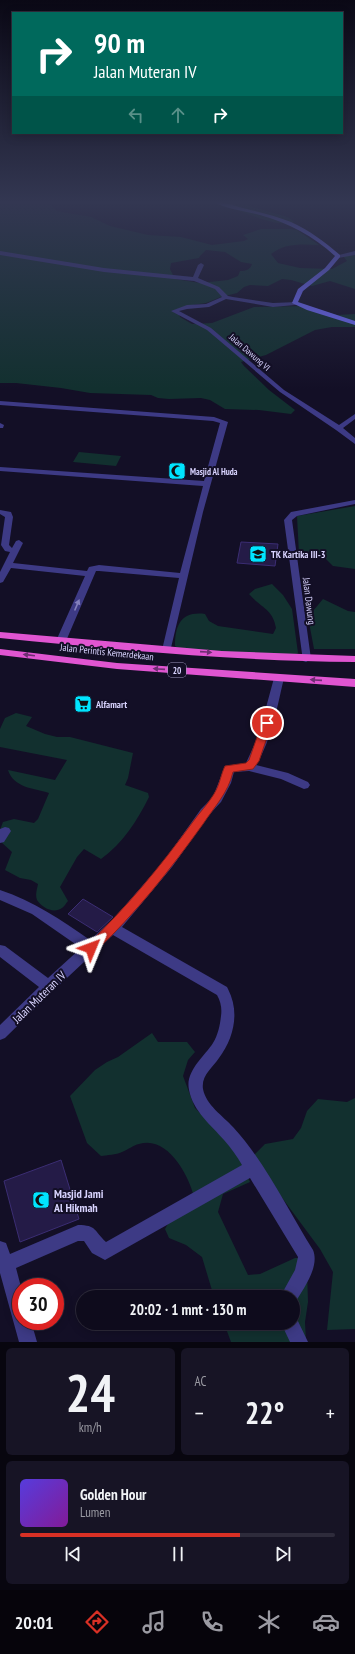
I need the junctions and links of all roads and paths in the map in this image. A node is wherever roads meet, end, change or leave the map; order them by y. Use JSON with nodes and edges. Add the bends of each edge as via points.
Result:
{"nodes":[{"id":1,"x":65,"y":264,"type":"edge"},
{"id":2,"x":331,"y":264,"type":"edge"},
{"id":3,"x":201,"y":265,"type":"dead end"},
{"id":4,"x":195,"y":279,"type":"junction"},
{"id":5,"x":226,"y":297,"type":"junction"},
{"id":6,"x":295,"y":303,"type":"junction"},
{"id":7,"x":355,"y":322,"type":"edge"},
{"id":8,"x":0,"y":403,"type":"edge"},
{"id":9,"x":355,"y":416,"type":"edge"},
{"id":10,"x":339,"y":428,"type":"junction"},
{"id":11,"x":355,"y":442,"type":"edge"},
{"id":12,"x":0,"y":469,"type":"edge"},
{"id":13,"x":207,"y":484,"type":"junction"},
{"id":14,"x":355,"y":502,"type":"edge"},
{"id":15,"x":0,"y":512,"type":"edge"},
{"id":16,"x":8,"y":565,"type":"junction"},
{"id":17,"x":90,"y":574,"type":"junction"},
{"id":18,"x":184,"y":576,"type":"junction"},
{"id":19,"x":0,"y":580,"type":"edge"},
{"id":20,"x":0,"y":635,"type":"edge"},
{"id":21,"x":61,"y":641,"type":"junction"},
{"id":22,"x":166,"y":650,"type":"junction"},
{"id":23,"x":0,"y":652,"type":"edge"},
{"id":24,"x":306,"y":659,"type":"junction"},
{"id":25,"x":355,"y":659,"type":"edge"},
{"id":26,"x":279,"y":678,"type":"junction"},
{"id":27,"x":355,"y":683,"type":"edge"},
{"id":28,"x":249,"y":767,"type":"junction"},
{"id":29,"x":304,"y":785,"type":"dead end"},
{"id":30,"x":0,"y":895,"type":"edge"},
{"id":31,"x":112,"y":928,"type":"junction"},
{"id":32,"x":91,"y":948,"type":"junction"},
{"id":33,"x":0,"y":950,"type":"edge"},
{"id":34,"x":49,"y":986,"type":"junction"},
{"id":35,"x":0,"y":1034,"type":"edge"},
{"id":36,"x":252,"y":1168,"type":"junction"},
{"id":37,"x":3,"y":1257,"type":"edge"},
{"id":38,"x":12,"y":1287,"type":"edge"},
{"id":39,"x":291,"y":1290,"type":"edge"},
{"id":40,"x":25,"y":1330,"type":"edge"},
{"id":41,"x":293,"y":1330,"type":"edge"},
{"id":42,"x":28,"y":1342,"type":"edge"},
{"id":43,"x":299,"y":1342,"type":"edge"}],
"edges":[{"from":1,"to":4,"type":"street"},
{"from":2,"to":6,"type":"main road","via":[[300,290]]},
{"from":3,"to":4,"type":"street"},
{"from":4,"to":5,"type":"street","via":[[217,288]]},
{"from":5,"to":6,"type":"street","via":[[273,305]]},
{"from":5,"to":10,"type":"street","name":"Jalan Dawung VI","via":[[207,306],[187,307],[174,311],[209,329],[282,391]]},
{"from":6,"to":7,"type":"main road"},
{"from":8,"to":13,"type":"street","via":[[220,420],[224,422],[224,426]]},
{"from":9,"to":10,"type":"street"},
{"from":10,"to":11,"type":"street","name":"Jalan Dawung VI"},
{"from":12,"to":13,"type":"street"},
{"from":13,"to":18,"type":"street"},
{"from":14,"to":24,"type":"street","name":"Jalan Dawung","via":[[294,514],[288,520]]},
{"from":15,"to":16,"type":"street","via":[[8,514],[9,517],[5,546],[8,549],[17,547]]},
{"from":16,"to":17,"type":"street"},
{"from":16,"to":19,"type":"street"},
{"from":17,"to":18,"type":"street","via":[[92,569],[99,568]]},
{"from":21,"to":17,"type":"street","one_way":true},
{"from":18,"to":22,"type":"street"},
{"from":20,"to":21,"type":"highway","name":"Jalan Perintis Kemerdekaan","number":"20"},
{"from":21,"to":22,"type":"highway","name":"Jalan Perintis Kemerdekaan","number":"20"},
{"from":22,"to":24,"type":"highway","name":"Jalan Perintis Kemerdekaan","number":"20","one_way":true},
{"from":26,"to":23,"type":"highway","name":"Jalan Perintis Kemerdekaan","number":"20","one_way":true,"via":[[117,666]]},
{"from":24,"to":25,"type":"highway","name":"Jalan Perintis Kemerdekaan","number":"20"},
{"from":27,"to":26,"type":"highway","name":"Jalan Perintis Kemerdekaan","number":"20","one_way":true},
{"from":26,"to":28,"type":"street","via":[[267,723],[254,761]]},
{"from":28,"to":29,"type":"street","via":[[284,776]]},
{"from":28,"to":31,"type":"street","name":"Jalan Muteran IV","via":[[229,769],[217,799],[168,864]]},
{"from":30,"to":32,"type":"street","via":[[28,905]]},
{"from":31,"to":32,"type":"street","name":"Jalan Muteran IV"},
{"from":31,"to":36,"type":"street","via":[[222,990],[228,1002],[225,1032],[218,1049],[196,1078],[195,1089],[201,1104],[234,1140]]},
{"from":32,"to":34,"type":"street","name":"Jalan Muteran IV"},
{"from":33,"to":34,"type":"street"},
{"from":34,"to":35,"type":"street","name":"Jalan Muteran IV"},
{"from":36,"to":37,"type":"street","via":[[105,1252],[88,1233],[78,1233]]},
{"from":36,"to":39,"type":"street","via":[[307,1256],[303,1273]]},
{"from":37,"to":38,"type":"street"},
{"from":40,"to":42,"type":"street"},
{"from":41,"to":43,"type":"street"}]}
